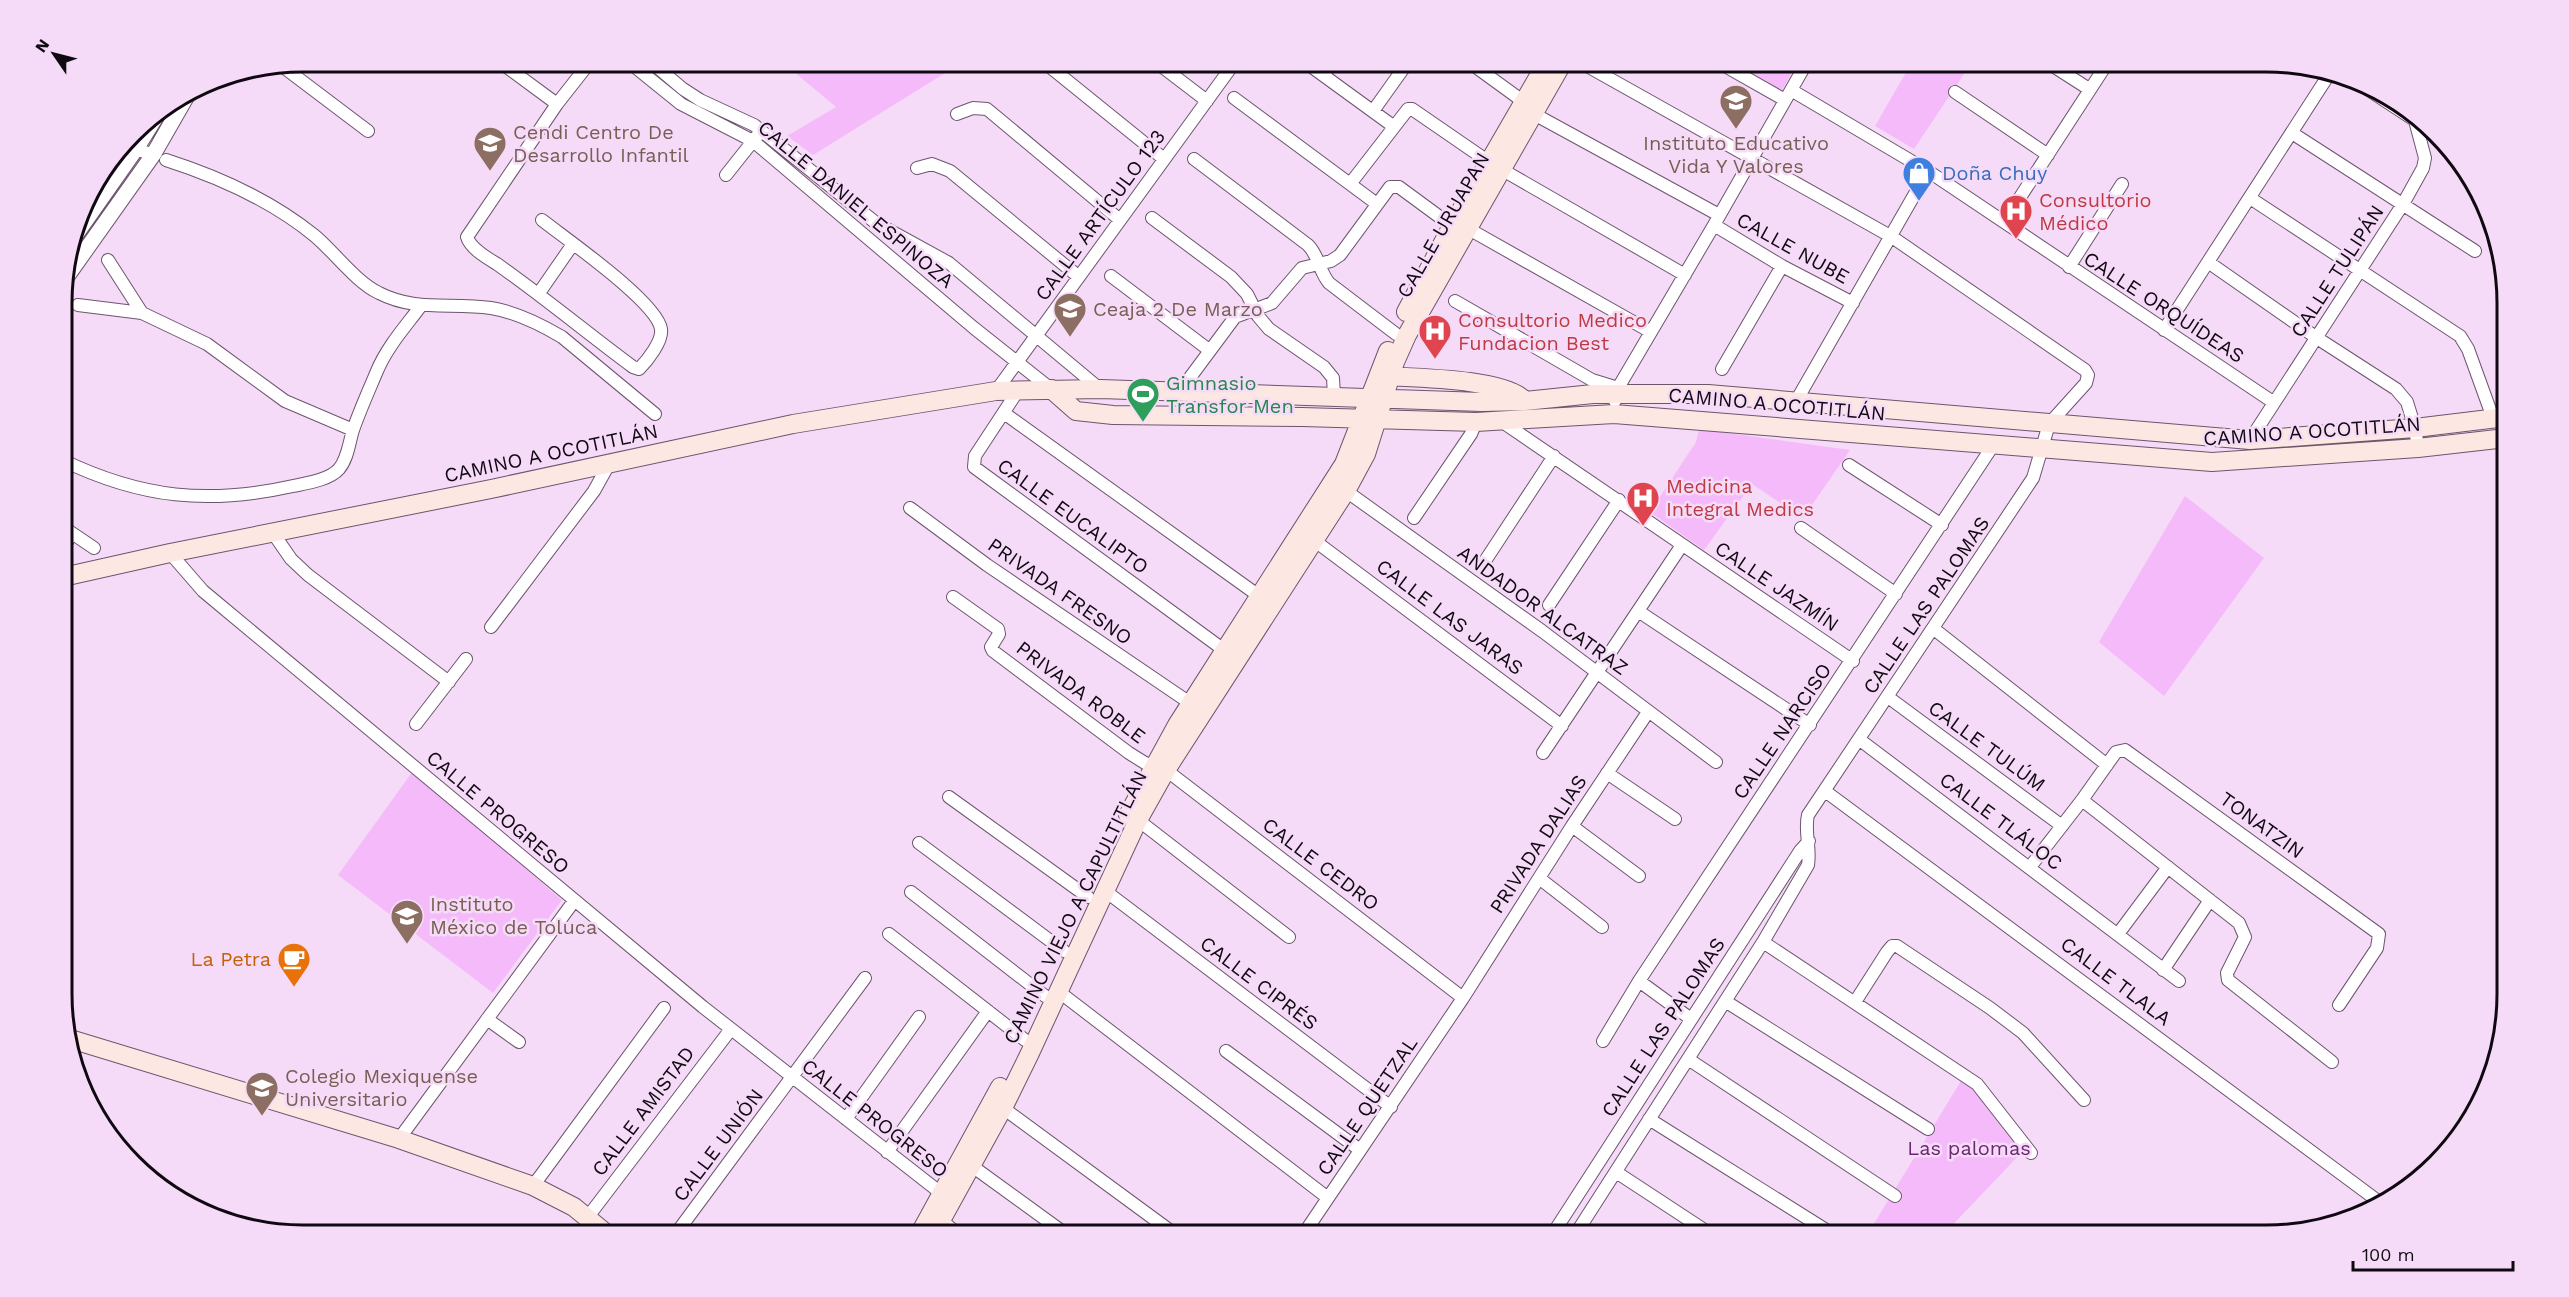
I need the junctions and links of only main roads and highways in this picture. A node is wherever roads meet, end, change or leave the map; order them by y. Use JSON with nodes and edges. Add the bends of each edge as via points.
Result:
{"nodes":[{"id":1,"x":1545,"y":72,"type":"edge"},
{"id":2,"x":1459,"y":227,"type":"junction"},
{"id":3,"x":1384,"y":376,"type":"junction"},
{"id":4,"x":1051,"y":389,"type":"junction"},
{"id":5,"x":1376,"y":400,"type":"junction"},
{"id":6,"x":1525,"y":401,"type":"junction"},
{"id":7,"x":2497,"y":417,"type":"edge"},
{"id":8,"x":1370,"y":418,"type":"junction"},
{"id":9,"x":2497,"y":439,"type":"edge"},
{"id":10,"x":72,"y":575,"type":"edge"},
{"id":11,"x":1160,"y":768,"type":"junction"},
{"id":12,"x":1096,"y":894,"type":"junction"},
{"id":13,"x":1052,"y":993,"type":"junction"},
{"id":14,"x":76,"y":1041,"type":"edge"},
{"id":15,"x":947,"y":1198,"type":"junction"},
{"id":16,"x":596,"y":1225,"type":"edge"},
{"id":17,"x":927,"y":1225,"type":"edge"},
{"id":18,"x":939,"y":1225,"type":"edge"}],
"edges":[{"from":1,"to":2,"type":"main road","name":"CALLE URUAPAN","via":[[1529,108]]},
{"from":2,"to":3,"type":"main road","name":"CALLE URUAPAN"},
{"from":2,"to":3,"type":"main road","name":"CALLE URUAPAN","via":[[1396,333]]},
{"from":3,"to":5,"type":"main road","name":"CALLE URUAPAN"},
{"from":3,"to":6,"type":"main road","via":[[1493,385],[1516,392]]},
{"from":4,"to":5,"type":"main road","name":"CAMINO A OCOTITLÁN"},
{"from":4,"to":8,"type":"main road","name":"CAMINO A OCOTITLÁN","via":[[1081,412]]},
{"from":4,"to":10,"type":"main road","name":"CAMINO A OCOTITLÁN","via":[[996,391],[794,424]]},
{"from":5,"to":6,"type":"main road","name":"CAMINO A OCOTITLÁN"},
{"from":5,"to":8,"type":"main road","name":"CALLE URUAPAN"},
{"from":6,"to":7,"type":"main road","name":"CAMINO A OCOTITLÁN","via":[[1617,391],[1708,394],[2250,440],[2415,428]]},
{"from":8,"to":9,"type":"main road","name":"CAMINO A OCOTITLÁN","via":[[1476,422],[1614,414],[2212,462]]},
{"from":8,"to":11,"type":"main road","name":"CAMINO VIEJO A CAPULTITLÁN","via":[[1190,703]]},
{"from":8,"to":11,"type":"main road","name":"CAMINO VIEJO A CAPULTITLÁN","via":[[1366,454],[1346,491]]},
{"from":11,"to":12,"type":"main road","name":"CAMINO VIEJO A CAPULTITLÁN"},
{"from":11,"to":12,"type":"main road","name":"CAMINO VIEJO A CAPULTITLÁN","via":[[1138,820]]},
{"from":12,"to":13,"type":"main road","name":"CAMINO VIEJO A CAPULTITLÁN"},
{"from":12,"to":13,"type":"main road","name":"CAMINO VIEJO A CAPULTITLÁN","via":[[1064,951]]},
{"from":13,"to":15,"type":"main road","name":"CAMINO VIEJO A CAPULTITLÁN"},
{"from":13,"to":15,"type":"main road","name":"CAMINO VIEJO A CAPULTITLÁN","via":[[1003,1108],[972,1166]]},
{"from":14,"to":16,"type":"main road","via":[[399,1138],[533,1186],[561,1199]]},
{"from":15,"to":17,"type":"main road","name":"CAMINO VIEJO A CAPULTITLÁN"},
{"from":15,"to":18,"type":"main road","name":"CAMINO VIEJO A CAPULTITLÁN"}]}
